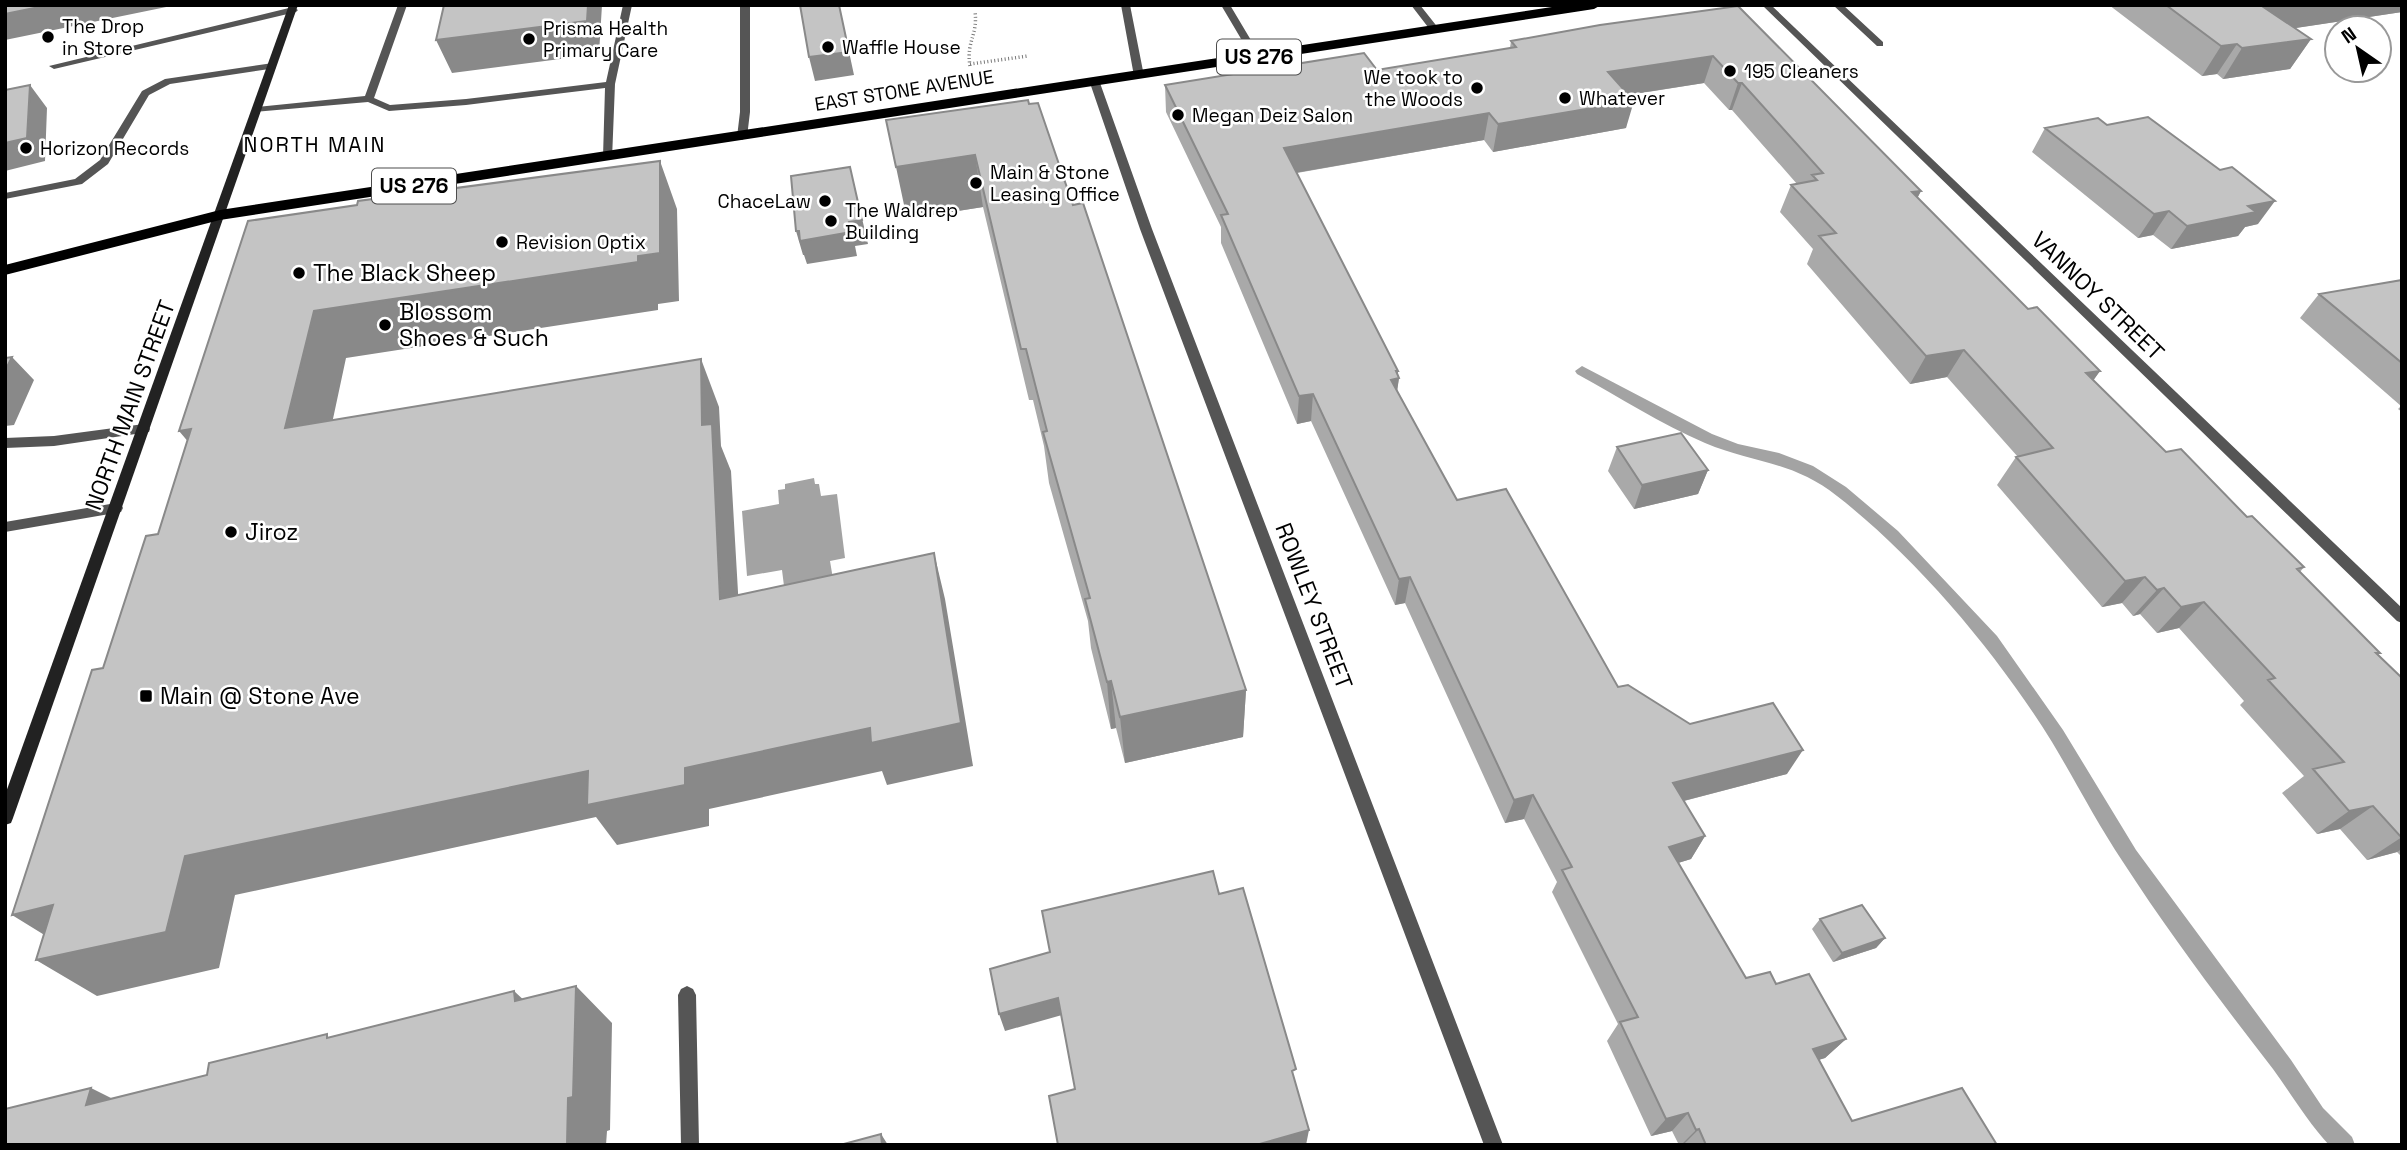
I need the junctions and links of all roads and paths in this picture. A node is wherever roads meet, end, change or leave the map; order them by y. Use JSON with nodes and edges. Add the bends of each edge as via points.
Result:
{"nodes":[{"id":1,"x":403,"y":5,"type":"edge"},
{"id":2,"x":628,"y":5,"type":"edge"},
{"id":3,"x":746,"y":5,"type":"edge"},
{"id":4,"x":1125,"y":5,"type":"edge"},
{"id":5,"x":1226,"y":5,"type":"edge"},
{"id":6,"x":1415,"y":5,"type":"edge"},
{"id":7,"x":1594,"y":5,"type":"edge"},
{"id":8,"x":1766,"y":5,"type":"edge"},
{"id":9,"x":1837,"y":5,"type":"edge"},
{"id":10,"x":293,"y":8,"type":"edge"},
{"id":11,"x":975,"y":11,"type":"dead end"},
{"id":12,"x":1434,"y":29,"type":"junction"},
{"id":13,"x":1880,"y":44,"type":"dead end"},
{"id":14,"x":1256,"y":57,"type":"junction"},
{"id":15,"x":970,"y":64,"type":"dead end"},
{"id":16,"x":54,"y":66,"type":"dead end"},
{"id":17,"x":273,"y":66,"type":"junction"},
{"id":18,"x":1139,"y":76,"type":"junction"},
{"id":19,"x":610,"y":83,"type":"junction"},
{"id":20,"x":1095,"y":83,"type":"junction"},
{"id":21,"x":369,"y":99,"type":"junction"},
{"id":22,"x":257,"y":110,"type":"junction"},
{"id":23,"x":741,"y":137,"type":"junction"},
{"id":24,"x":608,"y":157,"type":"junction"},
{"id":25,"x":5,"y":196,"type":"edge"},
{"id":26,"x":220,"y":215,"type":"junction"},
{"id":27,"x":5,"y":270,"type":"edge"},
{"id":28,"x":144,"y":429,"type":"junction"},
{"id":29,"x":5,"y":443,"type":"edge"},
{"id":30,"x":116,"y":509,"type":"junction"},
{"id":31,"x":5,"y":527,"type":"edge"},
{"id":32,"x":2402,"y":617,"type":"edge"},
{"id":33,"x":5,"y":818,"type":"edge"},
{"id":34,"x":687,"y":995,"type":"dead end"},
{"id":35,"x":690,"y":1145,"type":"edge"},
{"id":36,"x":1494,"y":1145,"type":"edge"}],
"edges":[{"from":1,"to":21,"type":"street"},
{"from":2,"to":19,"type":"street"},
{"from":3,"to":23,"type":"street"},
{"from":4,"to":18,"type":"street"},
{"from":5,"to":14,"type":"street"},
{"from":6,"to":12,"type":"street"},
{"from":7,"to":12,"type":"highway","name":"EAST STONE AVENUE","number":"US 276"},
{"from":8,"to":32,"type":"street","name":"VANNOY STREET"},
{"from":9,"to":13,"type":"street"},
{"from":10,"to":16,"type":"street"},
{"from":10,"to":17,"type":"street","name":"NORTH MAIN STREET"},
{"from":11,"to":15,"type":"path","via":[[977,27],[967,49]]},
{"from":12,"to":14,"type":"highway","name":"EAST STONE AVENUE","number":"US 276"},
{"from":14,"to":18,"type":"highway","name":"EAST STONE AVENUE","number":"US 276"},
{"from":17,"to":22,"type":"street","name":"NORTH MAIN STREET"},
{"from":17,"to":25,"type":"street","via":[[168,81],[145,93],[104,162],[78,181]]},
{"from":18,"to":20,"type":"highway","name":"EAST STONE AVENUE","number":"US 276"},
{"from":19,"to":21,"type":"street","via":[[389,108]]},
{"from":19,"to":24,"type":"street"},
{"from":20,"to":23,"type":"highway","name":"EAST STONE AVENUE","number":"US 276"},
{"from":20,"to":36,"type":"street","name":"ROWLEY STREET","via":[[1146,229]]},
{"from":21,"to":22,"type":"street"},
{"from":22,"to":26,"type":"street","name":"NORTH MAIN STREET"},
{"from":23,"to":24,"type":"highway","name":"EAST STONE AVENUE","number":"US 276"},
{"from":24,"to":26,"type":"highway","name":"EAST STONE AVENUE","number":"US 276"},
{"from":26,"to":27,"type":"highway","number":"US 276"},
{"from":26,"to":28,"type":"street","name":"NORTH MAIN STREET"},
{"from":28,"to":29,"type":"street"},
{"from":28,"to":30,"type":"street","name":"NORTH MAIN STREET"},
{"from":30,"to":31,"type":"street"},
{"from":30,"to":33,"type":"street","name":"NORTH MAIN STREET"},
{"from":34,"to":35,"type":"street"}]}
